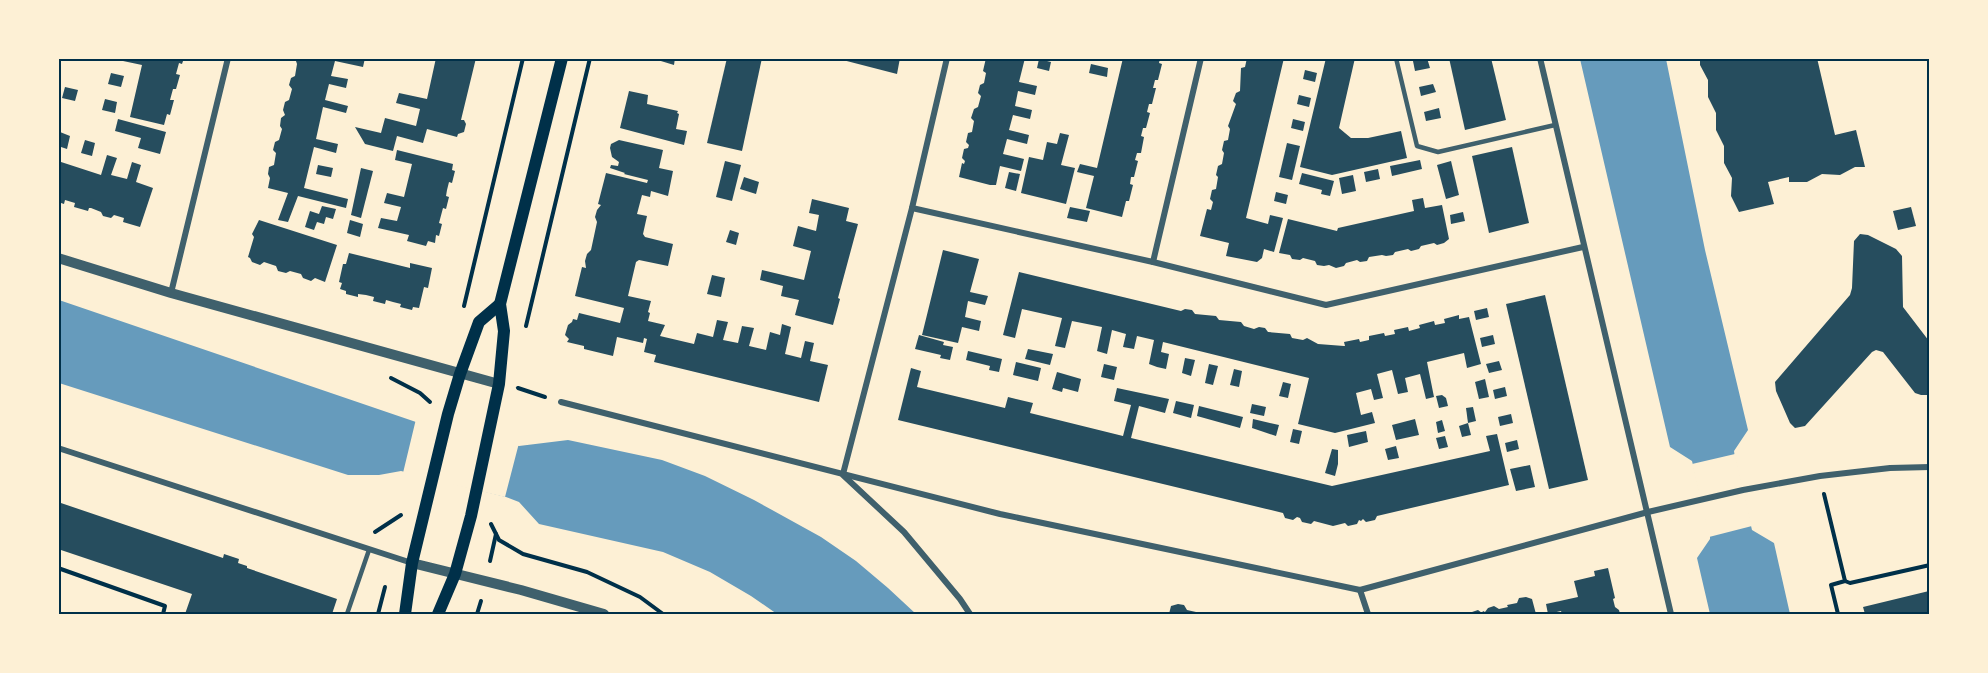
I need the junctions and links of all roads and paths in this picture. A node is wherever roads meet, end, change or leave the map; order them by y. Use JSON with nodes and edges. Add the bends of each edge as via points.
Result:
{"nodes":[{"id":1,"x":228,"y":58,"type":"edge"},
{"id":2,"x":524,"y":58,"type":"edge"},
{"id":3,"x":562,"y":58,"type":"edge"},
{"id":4,"x":590,"y":58,"type":"edge"},
{"id":5,"x":947,"y":58,"type":"edge"},
{"id":6,"x":1201,"y":58,"type":"edge"},
{"id":7,"x":1395,"y":58,"type":"edge"},
{"id":8,"x":1540,"y":58,"type":"edge"},
{"id":9,"x":1555,"y":125,"type":"junction"},
{"id":10,"x":912,"y":208,"type":"junction"},
{"id":11,"x":1583,"y":247,"type":"junction"},
{"id":12,"x":58,"y":258,"type":"edge"},
{"id":13,"x":1153,"y":262,"type":"junction"},
{"id":14,"x":171,"y":293,"type":"junction"},
{"id":15,"x":500,"y":304,"type":"junction"},
{"id":16,"x":461,"y":316,"type":"dead end"},
{"id":17,"x":524,"y":334,"type":"dead end"},
{"id":18,"x":446,"y":370,"type":"junction"},
{"id":19,"x":460,"y":374,"type":"junction"},
{"id":20,"x":519,"y":377,"type":"dead end"},
{"id":21,"x":499,"y":384,"type":"junction"},
{"id":22,"x":561,"y":402,"type":"joint"},
{"id":23,"x":434,"y":406,"type":"dead end"},
{"id":24,"x":58,"y":448,"type":"edge"},
{"id":25,"x":1929,"y":467,"type":"edge"},
{"id":26,"x":843,"y":474,"type":"junction"},
{"id":27,"x":1820,"y":476,"type":"junction"},
{"id":28,"x":1648,"y":512,"type":"junction"},
{"id":29,"x":404,"y":513,"type":"dead end"},
{"id":30,"x":496,"y":534,"type":"dead end"},
{"id":31,"x":355,"y":545,"type":"junction"},
{"id":32,"x":369,"y":550,"type":"junction"},
{"id":33,"x":412,"y":563,"type":"junction"},
{"id":34,"x":1929,"y":565,"type":"edge"},
{"id":35,"x":58,"y":568,"type":"edge"},
{"id":36,"x":455,"y":574,"type":"junction"},
{"id":37,"x":1845,"y":581,"type":"junction"},
{"id":38,"x":1360,"y":590,"type":"junction"},
{"id":39,"x":378,"y":613,"type":"edge"},
{"id":40,"x":162,"y":615,"type":"edge"},
{"id":41,"x":347,"y":615,"type":"edge"},
{"id":42,"x":384,"y":615,"type":"edge"},
{"id":43,"x":405,"y":615,"type":"edge"},
{"id":44,"x":438,"y":615,"type":"edge"},
{"id":45,"x":604,"y":615,"type":"edge"},
{"id":46,"x":663,"y":615,"type":"edge"},
{"id":47,"x":970,"y":615,"type":"edge"},
{"id":48,"x":1368,"y":615,"type":"edge"},
{"id":49,"x":1671,"y":615,"type":"edge"},
{"id":50,"x":1838,"y":615,"type":"edge"}],
"edges":[{"from":1,"to":14,"type":"street"},
{"from":2,"to":16,"type":"path"},
{"from":3,"to":15,"type":"main road"},
{"from":4,"to":17,"type":"path"},
{"from":5,"to":10,"type":"street"},
{"from":6,"to":13,"type":"street"},
{"from":7,"to":9,"type":"lane","via":[[1417,146],[1438,152]]},
{"from":8,"to":9,"type":"street"},
{"from":9,"to":11,"type":"street"},
{"from":10,"to":13,"type":"street"},
{"from":10,"to":26,"type":"street"},
{"from":11,"to":13,"type":"street","via":[[1326,305]]},
{"from":11,"to":28,"type":"street"},
{"from":12,"to":14,"type":"street"},
{"from":14,"to":18,"type":"street"},
{"from":15,"to":19,"type":"main road","via":[[479,322]]},
{"from":15,"to":21,"type":"main road","via":[[504,331]]},
{"from":18,"to":19,"type":"street"},
{"from":18,"to":23,"type":"path"},
{"from":19,"to":21,"type":"street"},
{"from":19,"to":33,"type":"main road"},
{"from":20,"to":22,"type":"path","via":[[518,388]]},
{"from":21,"to":36,"type":"main road"},
{"from":22,"to":26,"type":"street"},
{"from":24,"to":31,"type":"street"},
{"from":25,"to":27,"type":"street"},
{"from":26,"to":38,"type":"street","via":[[1000,514]]},
{"from":26,"to":47,"type":"street","via":[[904,532]]},
{"from":27,"to":28,"type":"street"},
{"from":27,"to":37,"type":"path"},
{"from":28,"to":38,"type":"street"},
{"from":28,"to":49,"type":"street"},
{"from":29,"to":31,"type":"path"},
{"from":30,"to":46,"type":"path","via":[[499,540],[523,554],[587,572],[640,597]]},
{"from":31,"to":32,"type":"street"},
{"from":32,"to":33,"type":"street"},
{"from":32,"to":41,"type":"lane"},
{"from":33,"to":36,"type":"street"},
{"from":33,"to":43,"type":"main road"},
{"from":34,"to":37,"type":"path"},
{"from":35,"to":40,"type":"path","via":[[165,606]]},
{"from":36,"to":44,"type":"main road"},
{"from":36,"to":45,"type":"street"},
{"from":37,"to":50,"type":"path","via":[[1831,585]]},
{"from":38,"to":48,"type":"street"},
{"from":39,"to":42,"type":"path"}]}
